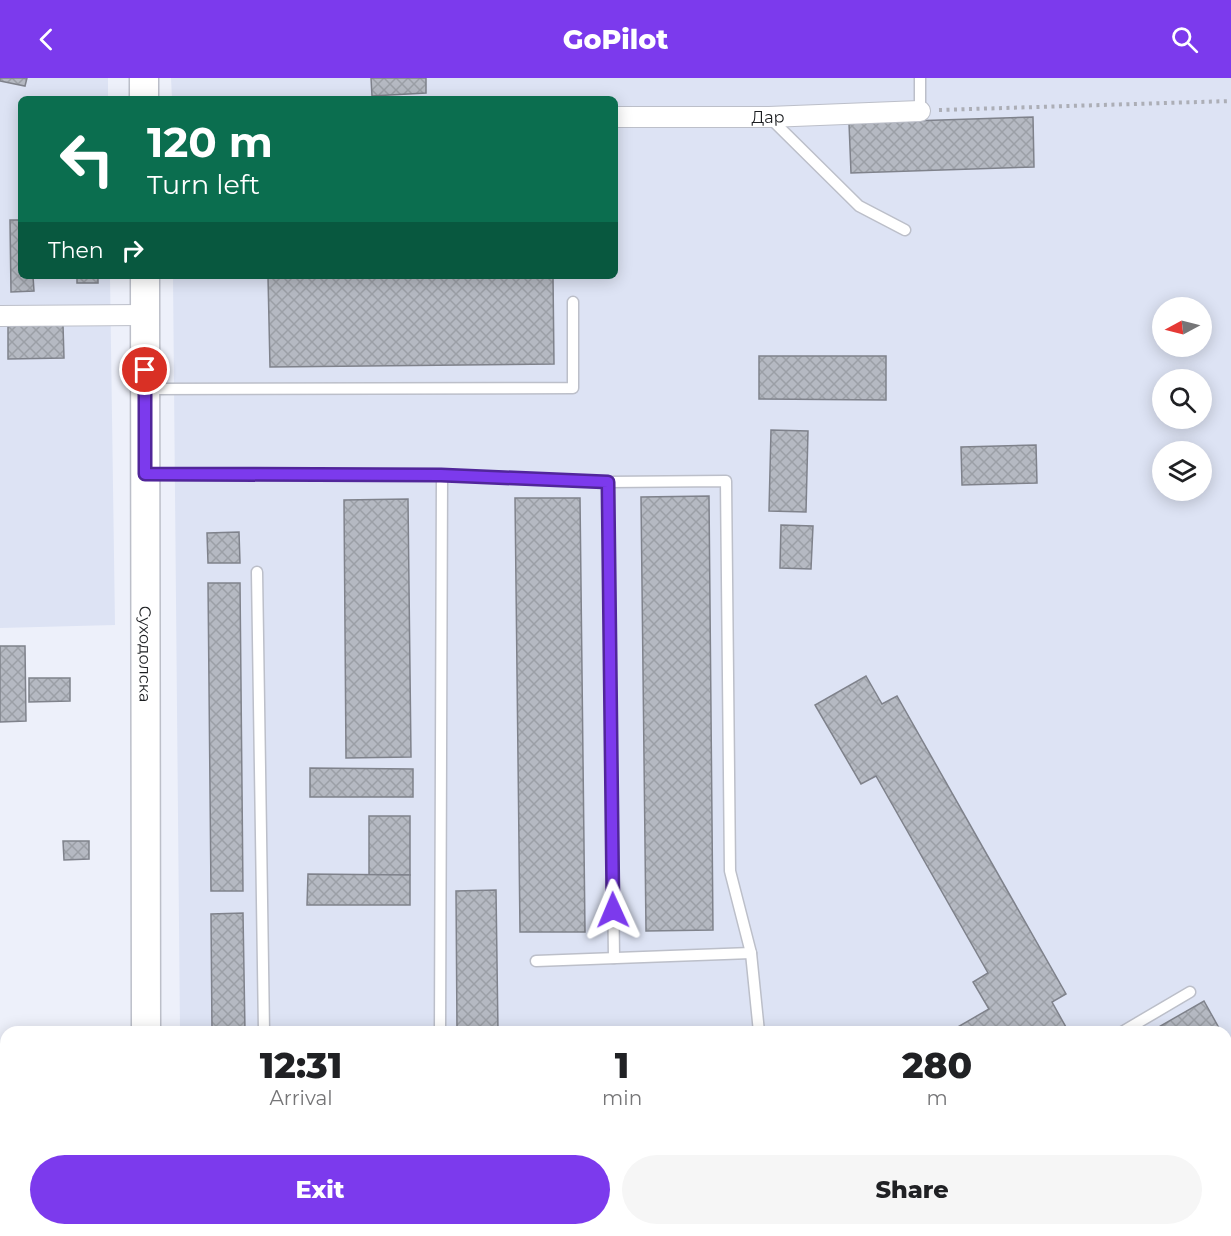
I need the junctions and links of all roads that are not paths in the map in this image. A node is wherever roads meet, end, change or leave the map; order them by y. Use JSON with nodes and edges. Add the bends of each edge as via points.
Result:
{"nodes":[{"id":1,"x":144,"y":78,"type":"edge"},
{"id":2,"x":920,"y":78,"type":"edge"},
{"id":3,"x":144,"y":96,"type":"edge"},
{"id":4,"x":920,"y":111,"type":"joint"},
{"id":5,"x":618,"y":117,"type":"edge"},
{"id":6,"x":769,"y":117,"type":"junction"},
{"id":7,"x":905,"y":230,"type":"dead end"},
{"id":8,"x":145,"y":279,"type":"edge"},
{"id":9,"x":573,"y":302,"type":"dead end"},
{"id":10,"x":145,"y":315,"type":"junction"},
{"id":11,"x":0,"y":316,"type":"edge"},
{"id":12,"x":145,"y":389,"type":"junction"},
{"id":13,"x":145,"y":474,"type":"junction"},
{"id":14,"x":441,"y":475,"type":"junction"},
{"id":15,"x":608,"y":482,"type":"junction"},
{"id":16,"x":257,"y":572,"type":"dead end"},
{"id":17,"x":752,"y":953,"type":"junction"},
{"id":18,"x":614,"y":958,"type":"junction"},
{"id":19,"x":536,"y":961,"type":"dead end"},
{"id":20,"x":1190,"y":992,"type":"dead end"},
{"id":21,"x":146,"y":1026,"type":"edge"},
{"id":22,"x":264,"y":1026,"type":"edge"},
{"id":23,"x":440,"y":1026,"type":"edge"},
{"id":24,"x":758,"y":1026,"type":"edge"},
{"id":25,"x":1132,"y":1026,"type":"edge"}],
"edges":[{"from":1,"to":3,"type":"street"},
{"from":2,"to":4,"type":"lane"},
{"from":4,"to":6,"type":"street","name":"Дар"},
{"from":5,"to":6,"type":"street","name":"Дар"},
{"from":6,"to":7,"type":"lane","via":[[859,206]]},
{"from":8,"to":10,"type":"street","name":"Суходолска"},
{"from":9,"to":12,"type":"lane","via":[[573,388]]},
{"from":10,"to":11,"type":"street"},
{"from":10,"to":12,"type":"street","name":"Суходолска"},
{"from":12,"to":13,"type":"street","name":"Суходолска"},
{"from":13,"to":14,"type":"lane"},
{"from":13,"to":21,"type":"street","name":"Суходолска"},
{"from":14,"to":15,"type":"lane"},
{"from":14,"to":23,"type":"lane"},
{"from":15,"to":17,"type":"lane","via":[[726,481],[730,871]]},
{"from":15,"to":18,"type":"lane"},
{"from":16,"to":22,"type":"lane"},
{"from":17,"to":18,"type":"lane"},
{"from":17,"to":24,"type":"lane"},
{"from":18,"to":19,"type":"lane"},
{"from":20,"to":25,"type":"lane"}]}
